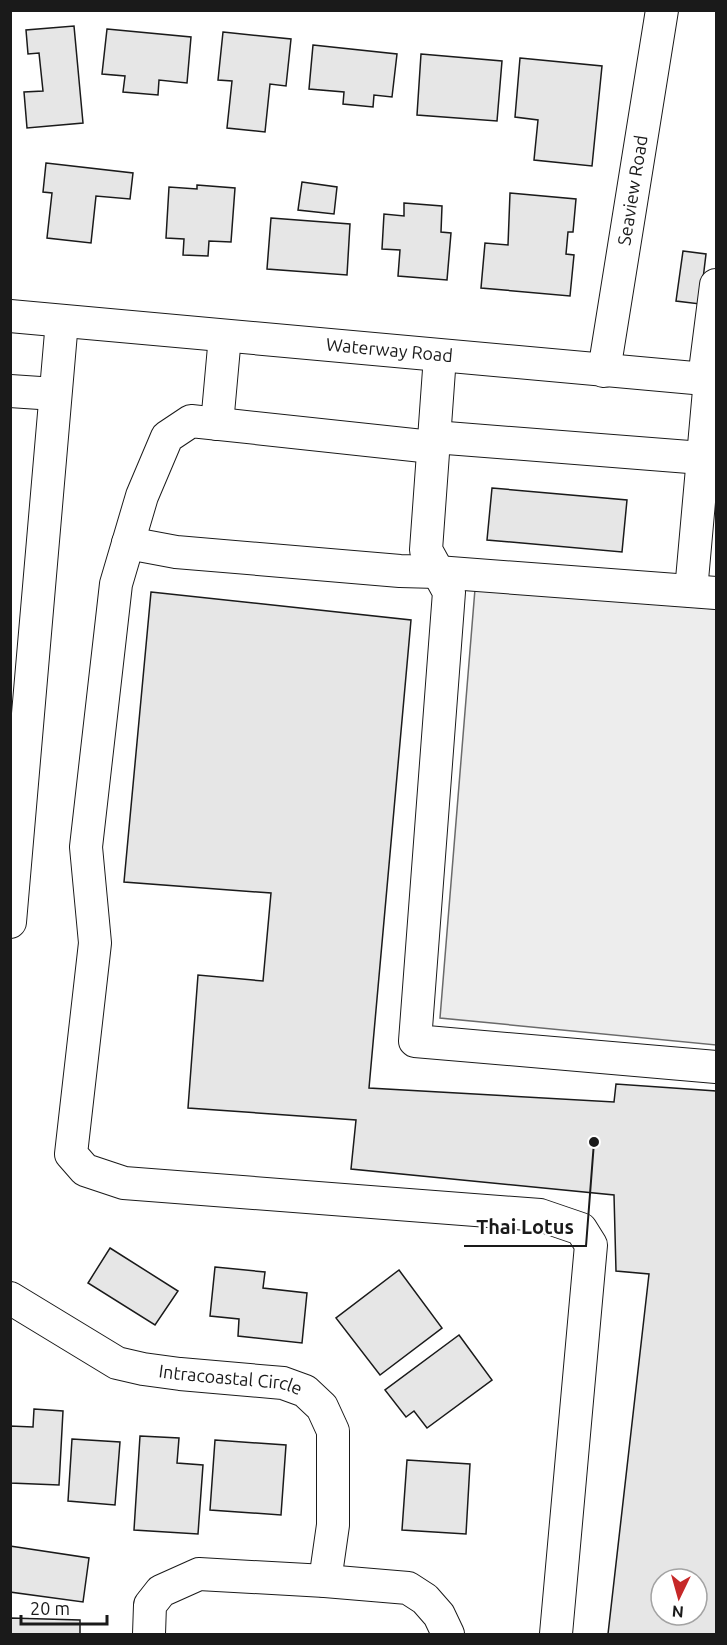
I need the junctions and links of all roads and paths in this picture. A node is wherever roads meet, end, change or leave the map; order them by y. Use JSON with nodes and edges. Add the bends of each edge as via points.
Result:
{"nodes":[{"id":1,"x":662,"y":10,"type":"edge"},
{"id":2,"x":717,"y":285,"type":"edge"},
{"id":3,"x":10,"y":316,"type":"edge"},
{"id":4,"x":62,"y":321,"type":"junction"},
{"id":5,"x":225,"y":336,"type":"junction"},
{"id":6,"x":440,"y":356,"type":"junction"},
{"id":7,"x":604,"y":371,"type":"junction"},
{"id":8,"x":710,"y":379,"type":"edge"},
{"id":9,"x":10,"y":391,"type":"edge"},
{"id":10,"x":55,"y":394,"type":"junction"},
{"id":11,"x":217,"y":424,"type":"junction"},
{"id":12,"x":433,"y":442,"type":"junction"},
{"id":13,"x":702,"y":458,"type":"junction"},
{"id":14,"x":128,"y":543,"type":"junction"},
{"id":15,"x":706,"y":543,"type":"edge"},
{"id":16,"x":437,"y":572,"type":"junction"},
{"id":17,"x":704,"y":592,"type":"edge"},
{"id":18,"x":10,"y":922,"type":"edge"},
{"id":19,"x":717,"y":1067,"type":"edge"},
{"id":20,"x":10,"y":1298,"type":"edge"},
{"id":21,"x":325,"y":1581,"type":"junction"},
{"id":22,"x":149,"y":1635,"type":"edge"},
{"id":23,"x":448,"y":1635,"type":"edge"},
{"id":24,"x":556,"y":1635,"type":"edge"}],
"edges":[{"from":1,"to":7,"type":"street","name":"Seaview Road"},
{"from":2,"to":8,"type":"street"},
{"from":3,"to":4,"type":"street","name":"Waterway Road"},
{"from":4,"to":5,"type":"street","name":"Waterway Road"},
{"from":4,"to":10,"type":"street"},
{"from":5,"to":6,"type":"street","name":"Waterway Road"},
{"from":5,"to":11,"type":"street"},
{"from":6,"to":7,"type":"street","name":"Waterway Road"},
{"from":6,"to":12,"type":"street"},
{"from":7,"to":8,"type":"street","name":"Waterway Road"},
{"from":8,"to":13,"type":"street"},
{"from":9,"to":10,"type":"street"},
{"from":10,"to":18,"type":"street"},
{"from":11,"to":12,"type":"street"},
{"from":11,"to":14,"type":"street","via":[[191,421],[167,437],[142,496]]},
{"from":12,"to":13,"type":"street"},
{"from":12,"to":16,"type":"street","via":[[426,550]]},
{"from":13,"to":15,"type":"street"},
{"from":14,"to":16,"type":"street","via":[[176,552]]},
{"from":14,"to":24,"type":"street","via":[[116,584],[86,848],[95,943],[70,1154],[85,1170],[124,1183],[540,1215],[581,1229],[591,1245]]},
{"from":15,"to":17,"type":"street"},
{"from":16,"to":17,"type":"street"},
{"from":16,"to":19,"type":"street","via":[[449,592],[415,1041]]},
{"from":20,"to":21,"type":"street","name":"Intracoastal Circle","via":[[117,1363],[144,1370],[283,1383],[305,1391],[322,1407],[333,1431],[333,1526]]},
{"from":21,"to":22,"type":"street","via":[[199,1574],[161,1591],[150,1605]]},
{"from":21,"to":23,"type":"street","via":[[408,1588],[439,1615]]}]}
